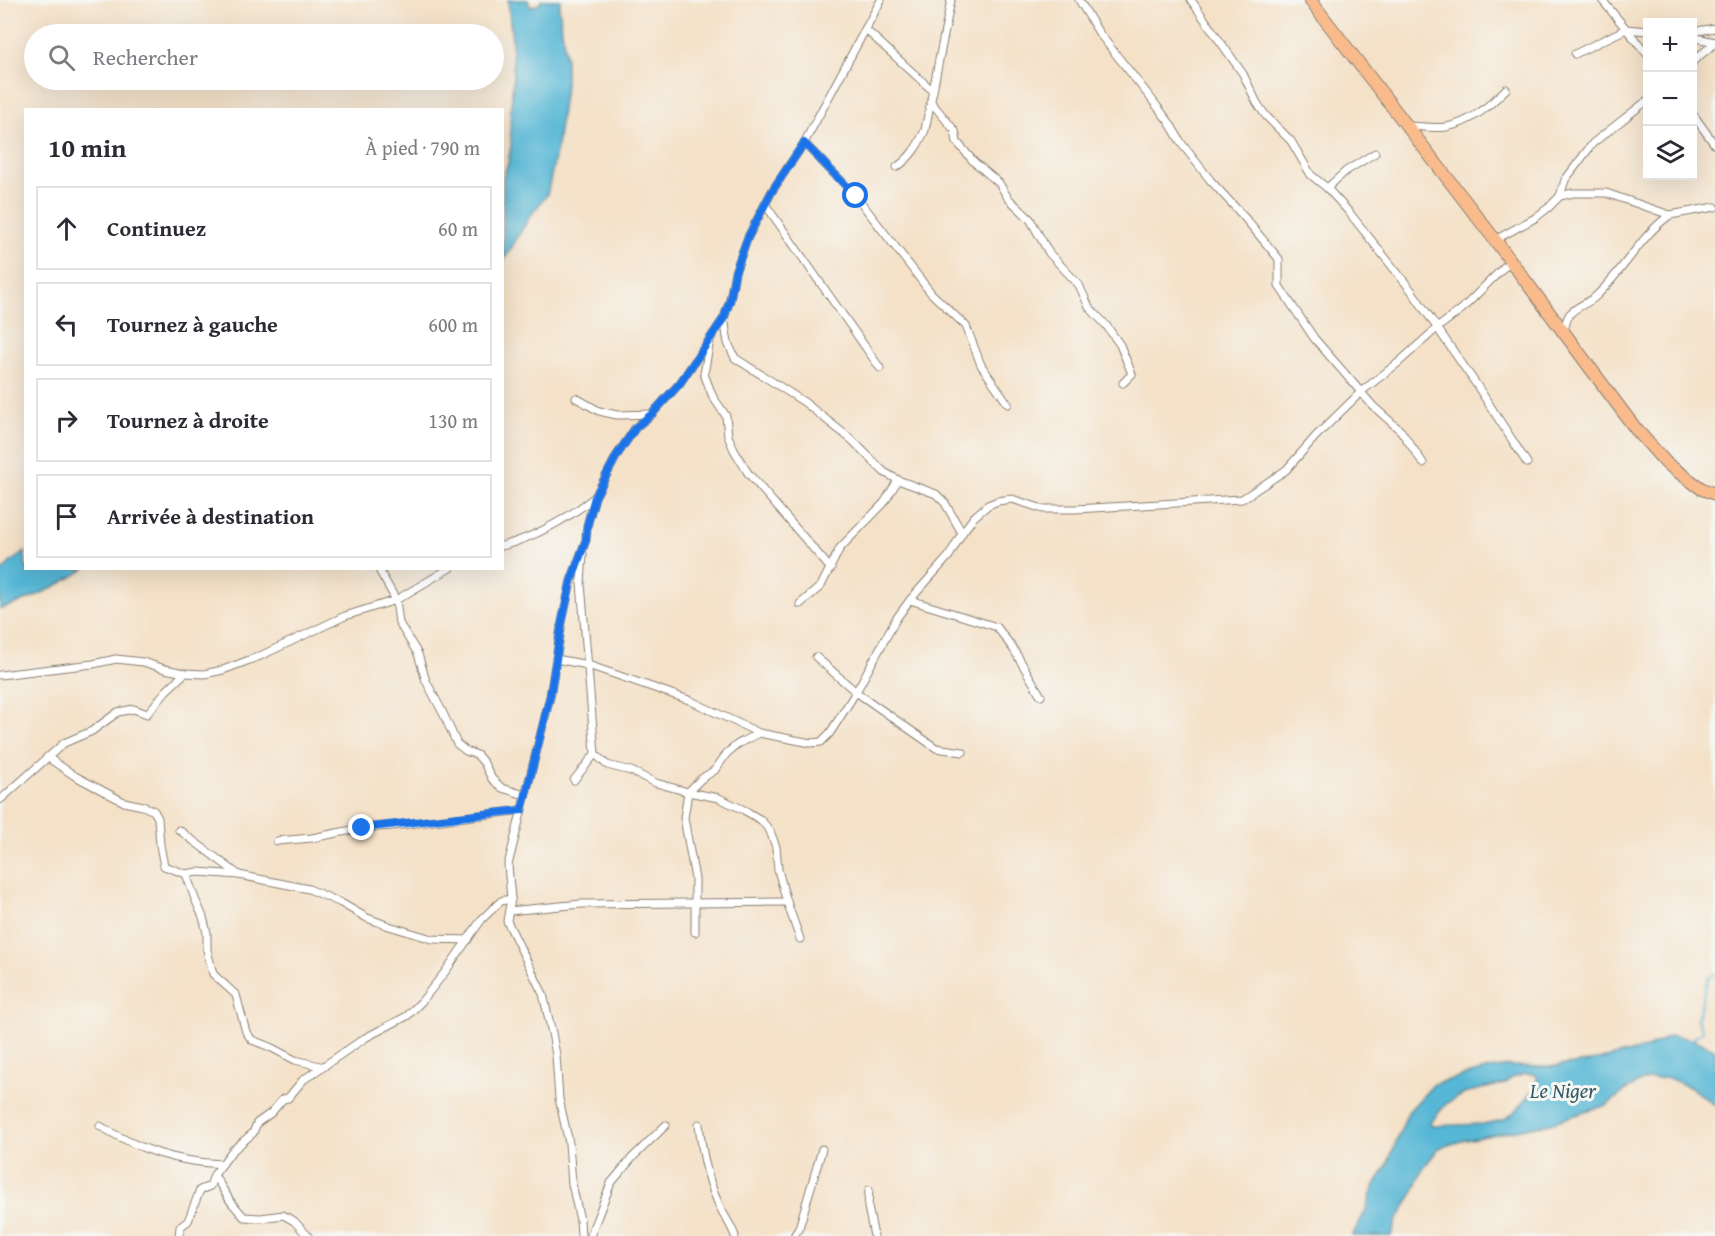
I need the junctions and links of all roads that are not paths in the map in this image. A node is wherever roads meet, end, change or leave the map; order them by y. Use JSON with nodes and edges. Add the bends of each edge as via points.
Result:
{"nodes":[{"id":1,"x":880,"y":0,"type":"edge"},
{"id":2,"x":951,"y":0,"type":"edge"},
{"id":3,"x":1079,"y":0,"type":"edge"},
{"id":4,"x":1191,"y":0,"type":"edge"},
{"id":5,"x":1310,"y":0,"type":"edge"},
{"id":6,"x":1602,"y":0,"type":"edge"},
{"id":7,"x":1715,"y":28,"type":"edge"},
{"id":8,"x":864,"y":29,"type":"junction"},
{"id":9,"x":1626,"y":29,"type":"junction"},
{"id":10,"x":1643,"y":31,"type":"edge"},
{"id":11,"x":1697,"y":31,"type":"edge"},
{"id":12,"x":1697,"y":38,"type":"edge"},
{"id":13,"x":1715,"y":42,"type":"edge"},
{"id":14,"x":1643,"y":50,"type":"edge"},
{"id":15,"x":1575,"y":54,"type":"dead end"},
{"id":16,"x":1697,"y":58,"type":"edge"},
{"id":17,"x":1506,"y":89,"type":"dead end"},
{"id":18,"x":933,"y":91,"type":"junction"},
{"id":19,"x":931,"y":102,"type":"junction"},
{"id":20,"x":1643,"y":103,"type":"edge"},
{"id":21,"x":1697,"y":120,"type":"edge"},
{"id":22,"x":1406,"y":126,"type":"junction"},
{"id":23,"x":804,"y":143,"type":"junction"},
{"id":24,"x":1715,"y":145,"type":"edge"},
{"id":25,"x":1375,"y":153,"type":"dead end"},
{"id":26,"x":897,"y":167,"type":"dead end"},
{"id":27,"x":1327,"y":188,"type":"junction"},
{"id":28,"x":1560,"y":196,"type":"junction"},
{"id":29,"x":765,"y":204,"type":"junction"},
{"id":30,"x":1715,"y":207,"type":"edge"},
{"id":31,"x":1670,"y":215,"type":"junction"},
{"id":32,"x":1495,"y":240,"type":"junction"},
{"id":33,"x":1510,"y":261,"type":"junction"},
{"id":34,"x":724,"y":318,"type":"junction"},
{"id":35,"x":1437,"y":328,"type":"junction"},
{"id":36,"x":1564,"y":333,"type":"junction"},
{"id":37,"x":711,"y":338,"type":"junction"},
{"id":38,"x":880,"y":368,"type":"dead end"},
{"id":39,"x":1123,"y":383,"type":"dead end"},
{"id":40,"x":1362,"y":391,"type":"junction"},
{"id":41,"x":576,"y":398,"type":"dead end"},
{"id":42,"x":1008,"y":404,"type":"dead end"},
{"id":43,"x":652,"y":414,"type":"junction"},
{"id":44,"x":1423,"y":463,"type":"dead end"},
{"id":45,"x":1527,"y":463,"type":"dead end"},
{"id":46,"x":898,"y":480,"type":"junction"},
{"id":47,"x":1715,"y":494,"type":"edge"},
{"id":48,"x":595,"y":497,"type":"junction"},
{"id":49,"x":962,"y":532,"type":"junction"},
{"id":50,"x":586,"y":540,"type":"junction"},
{"id":51,"x":504,"y":546,"type":"edge"},
{"id":52,"x":831,"y":569,"type":"junction"},
{"id":53,"x":379,"y":570,"type":"edge"},
{"id":54,"x":447,"y":570,"type":"edge"},
{"id":55,"x":396,"y":600,"type":"junction"},
{"id":56,"x":910,"y":600,"type":"junction"},
{"id":57,"x":800,"y":604,"type":"dead end"},
{"id":58,"x":816,"y":657,"type":"dead end"},
{"id":59,"x":556,"y":659,"type":"junction"},
{"id":60,"x":588,"y":665,"type":"junction"},
{"id":61,"x":185,"y":673,"type":"junction"},
{"id":62,"x":0,"y":675,"type":"edge"},
{"id":63,"x":856,"y":692,"type":"junction"},
{"id":64,"x":1041,"y":696,"type":"dead end"},
{"id":65,"x":759,"y":733,"type":"junction"},
{"id":66,"x":963,"y":752,"type":"dead end"},
{"id":67,"x":595,"y":754,"type":"junction"},
{"id":68,"x":47,"y":757,"type":"junction"},
{"id":69,"x":573,"y":780,"type":"dead end"},
{"id":70,"x":688,"y":792,"type":"junction"},
{"id":71,"x":525,"y":795,"type":"junction"},
{"id":72,"x":0,"y":800,"type":"edge"},
{"id":73,"x":522,"y":810,"type":"junction"},
{"id":74,"x":179,"y":830,"type":"dead end"},
{"id":75,"x":277,"y":842,"type":"dead end"},
{"id":76,"x":186,"y":874,"type":"junction"},
{"id":77,"x":239,"y":875,"type":"junction"},
{"id":78,"x":511,"y":899,"type":"junction"},
{"id":79,"x":695,"y":902,"type":"junction"},
{"id":80,"x":787,"y":902,"type":"junction"},
{"id":81,"x":509,"y":912,"type":"junction"},
{"id":82,"x":695,"y":932,"type":"dead end"},
{"id":83,"x":800,"y":939,"type":"dead end"},
{"id":84,"x":468,"y":940,"type":"junction"},
{"id":85,"x":324,"y":1067,"type":"junction"},
{"id":86,"x":699,"y":1124,"type":"dead end"},
{"id":87,"x":666,"y":1125,"type":"dead end"},
{"id":88,"x":100,"y":1126,"type":"dead end"},
{"id":89,"x":822,"y":1149,"type":"dead end"},
{"id":90,"x":222,"y":1164,"type":"junction"},
{"id":91,"x":214,"y":1175,"type":"junction"},
{"id":92,"x":869,"y":1190,"type":"dead end"},
{"id":93,"x":179,"y":1236,"type":"edge"},
{"id":94,"x":308,"y":1236,"type":"edge"},
{"id":95,"x":580,"y":1236,"type":"edge"},
{"id":96,"x":590,"y":1236,"type":"edge"},
{"id":97,"x":735,"y":1236,"type":"edge"},
{"id":98,"x":794,"y":1236,"type":"edge"},
{"id":99,"x":874,"y":1236,"type":"edge"}],
"edges":[{"from":1,"to":8,"type":"street"},
{"from":2,"to":18,"type":"street"},
{"from":3,"to":40,"type":"street","via":[[1182,144],[1279,260],[1279,286],[1314,338]]},
{"from":4,"to":27,"type":"street","via":[[1243,74],[1266,116],[1291,141],[1311,175]]},
{"from":5,"to":22,"type":"highway"},
{"from":6,"to":9,"type":"street"},
{"from":7,"to":11,"type":"street"},
{"from":8,"to":18,"type":"street"},
{"from":8,"to":23,"type":"street"},
{"from":9,"to":10,"type":"street"},
{"from":9,"to":14,"type":"street"},
{"from":9,"to":15,"type":"street"},
{"from":12,"to":13,"type":"street"},
{"from":13,"to":16,"type":"street"},
{"from":17,"to":22,"type":"street","via":[[1488,108],[1470,119],[1446,127]]},
{"from":18,"to":19,"type":"street"},
{"from":19,"to":26,"type":"street","via":[[918,146]]},
{"from":19,"to":39,"type":"street","via":[[955,131],[957,142],[1030,219],[1049,253],[1079,285],[1089,306],[1120,345],[1132,374]]},
{"from":20,"to":28,"type":"street","via":[[1593,143],[1565,180]]},
{"from":21,"to":24,"type":"street"},
{"from":22,"to":32,"type":"highway"},
{"from":23,"to":29,"type":"street"},
{"from":23,"to":42,"type":"street","via":[[856,196],[931,293],[966,326],[981,365]]},
{"from":25,"to":27,"type":"street"},
{"from":27,"to":35,"type":"street","via":[[1411,290]]},
{"from":28,"to":31,"type":"street","via":[[1606,193]]},
{"from":28,"to":32,"type":"street","via":[[1535,218]]},
{"from":29,"to":34,"type":"street","via":[[735,272]]},
{"from":29,"to":38,"type":"street"},
{"from":30,"to":31,"type":"street"},
{"from":31,"to":36,"type":"street","via":[[1656,226],[1604,289],[1568,316]]},
{"from":32,"to":33,"type":"highway"},
{"from":33,"to":35,"type":"street"},
{"from":33,"to":36,"type":"highway"},
{"from":34,"to":37,"type":"street"},
{"from":34,"to":46,"type":"street","via":[[735,358],[804,402]]},
{"from":35,"to":40,"type":"street"},
{"from":35,"to":45,"type":"street"},
{"from":36,"to":47,"type":"highway","via":[[1666,463]]},
{"from":37,"to":43,"type":"street","via":[[680,383]]},
{"from":37,"to":52,"type":"street","via":[[704,374],[726,416],[734,450],[748,473]]},
{"from":40,"to":44,"type":"street","via":[[1401,431]]},
{"from":40,"to":49,"type":"street","via":[[1286,470],[1242,499],[1076,509],[1043,509],[1012,500],[998,501],[974,517]]},
{"from":41,"to":43,"type":"street","via":[[599,411],[617,415]]},
{"from":43,"to":48,"type":"street","via":[[636,427]]},
{"from":46,"to":49,"type":"street","via":[[936,494]]},
{"from":46,"to":52,"type":"street","via":[[884,503],[840,548]]},
{"from":48,"to":50,"type":"street"},
{"from":48,"to":51,"type":"street","via":[[542,531]]},
{"from":49,"to":56,"type":"street","via":[[949,556]]},
{"from":50,"to":59,"type":"street","via":[[571,581]]},
{"from":50,"to":60,"type":"street","via":[[581,583]]},
{"from":52,"to":57,"type":"street","via":[[821,586]]},
{"from":53,"to":55,"type":"street"},
{"from":54,"to":55,"type":"street"},
{"from":55,"to":61,"type":"street","via":[[345,616],[223,670]]},
{"from":55,"to":71,"type":"street","via":[[399,623],[418,654],[426,681],[457,744],[477,754],[502,788]]},
{"from":56,"to":63,"type":"street"},
{"from":56,"to":64,"type":"street","via":[[997,627]]},
{"from":58,"to":63,"type":"street"},
{"from":59,"to":60,"type":"street"},
{"from":59,"to":71,"type":"street"},
{"from":60,"to":65,"type":"street","via":[[689,700]]},
{"from":60,"to":67,"type":"street"},
{"from":61,"to":62,"type":"street","via":[[116,659]]},
{"from":61,"to":68,"type":"street","via":[[147,714],[134,709],[118,712]]},
{"from":63,"to":65,"type":"street","via":[[821,742]]},
{"from":63,"to":66,"type":"street","via":[[936,748]]},
{"from":65,"to":70,"type":"street","via":[[727,753],[715,770]]},
{"from":67,"to":69,"type":"street"},
{"from":67,"to":70,"type":"street","via":[[607,765]]},
{"from":68,"to":72,"type":"street"},
{"from":68,"to":76,"type":"street","via":[[124,802],[154,811],[164,866]]},
{"from":70,"to":79,"type":"street","via":[[684,818]]},
{"from":70,"to":80,"type":"street","via":[[720,798],[761,820],[776,847]]},
{"from":71,"to":73,"type":"street"},
{"from":73,"to":75,"type":"street"},
{"from":73,"to":78,"type":"street","via":[[508,865]]},
{"from":74,"to":77,"type":"street"},
{"from":76,"to":77,"type":"street"},
{"from":76,"to":85,"type":"street","via":[[203,917],[213,974],[236,995],[246,1032],[252,1040],[295,1060]]},
{"from":77,"to":84,"type":"street","via":[[309,888],[367,918],[432,939]]},
{"from":78,"to":81,"type":"street"},
{"from":78,"to":84,"type":"street","via":[[501,901],[482,919]]},
{"from":79,"to":80,"type":"street"},
{"from":79,"to":81,"type":"street","via":[[581,904]]},
{"from":79,"to":82,"type":"street"},
{"from":80,"to":83,"type":"street"},
{"from":81,"to":95,"type":"street","via":[[507,921],[543,994],[552,1032]]},
{"from":84,"to":85,"type":"street","via":[[440,980],[407,1016],[365,1038]]},
{"from":85,"to":90,"type":"street","via":[[303,1080],[257,1123],[253,1133]]},
{"from":86,"to":97,"type":"street","via":[[709,1179]]},
{"from":87,"to":96,"type":"street","via":[[610,1183]]},
{"from":88,"to":90,"type":"street","via":[[158,1154]]},
{"from":89,"to":98,"type":"street"},
{"from":90,"to":91,"type":"street"},
{"from":91,"to":93,"type":"street","via":[[210,1186],[200,1190]]},
{"from":91,"to":94,"type":"street","via":[[244,1217],[283,1215]]},
{"from":92,"to":99,"type":"street"}]}
